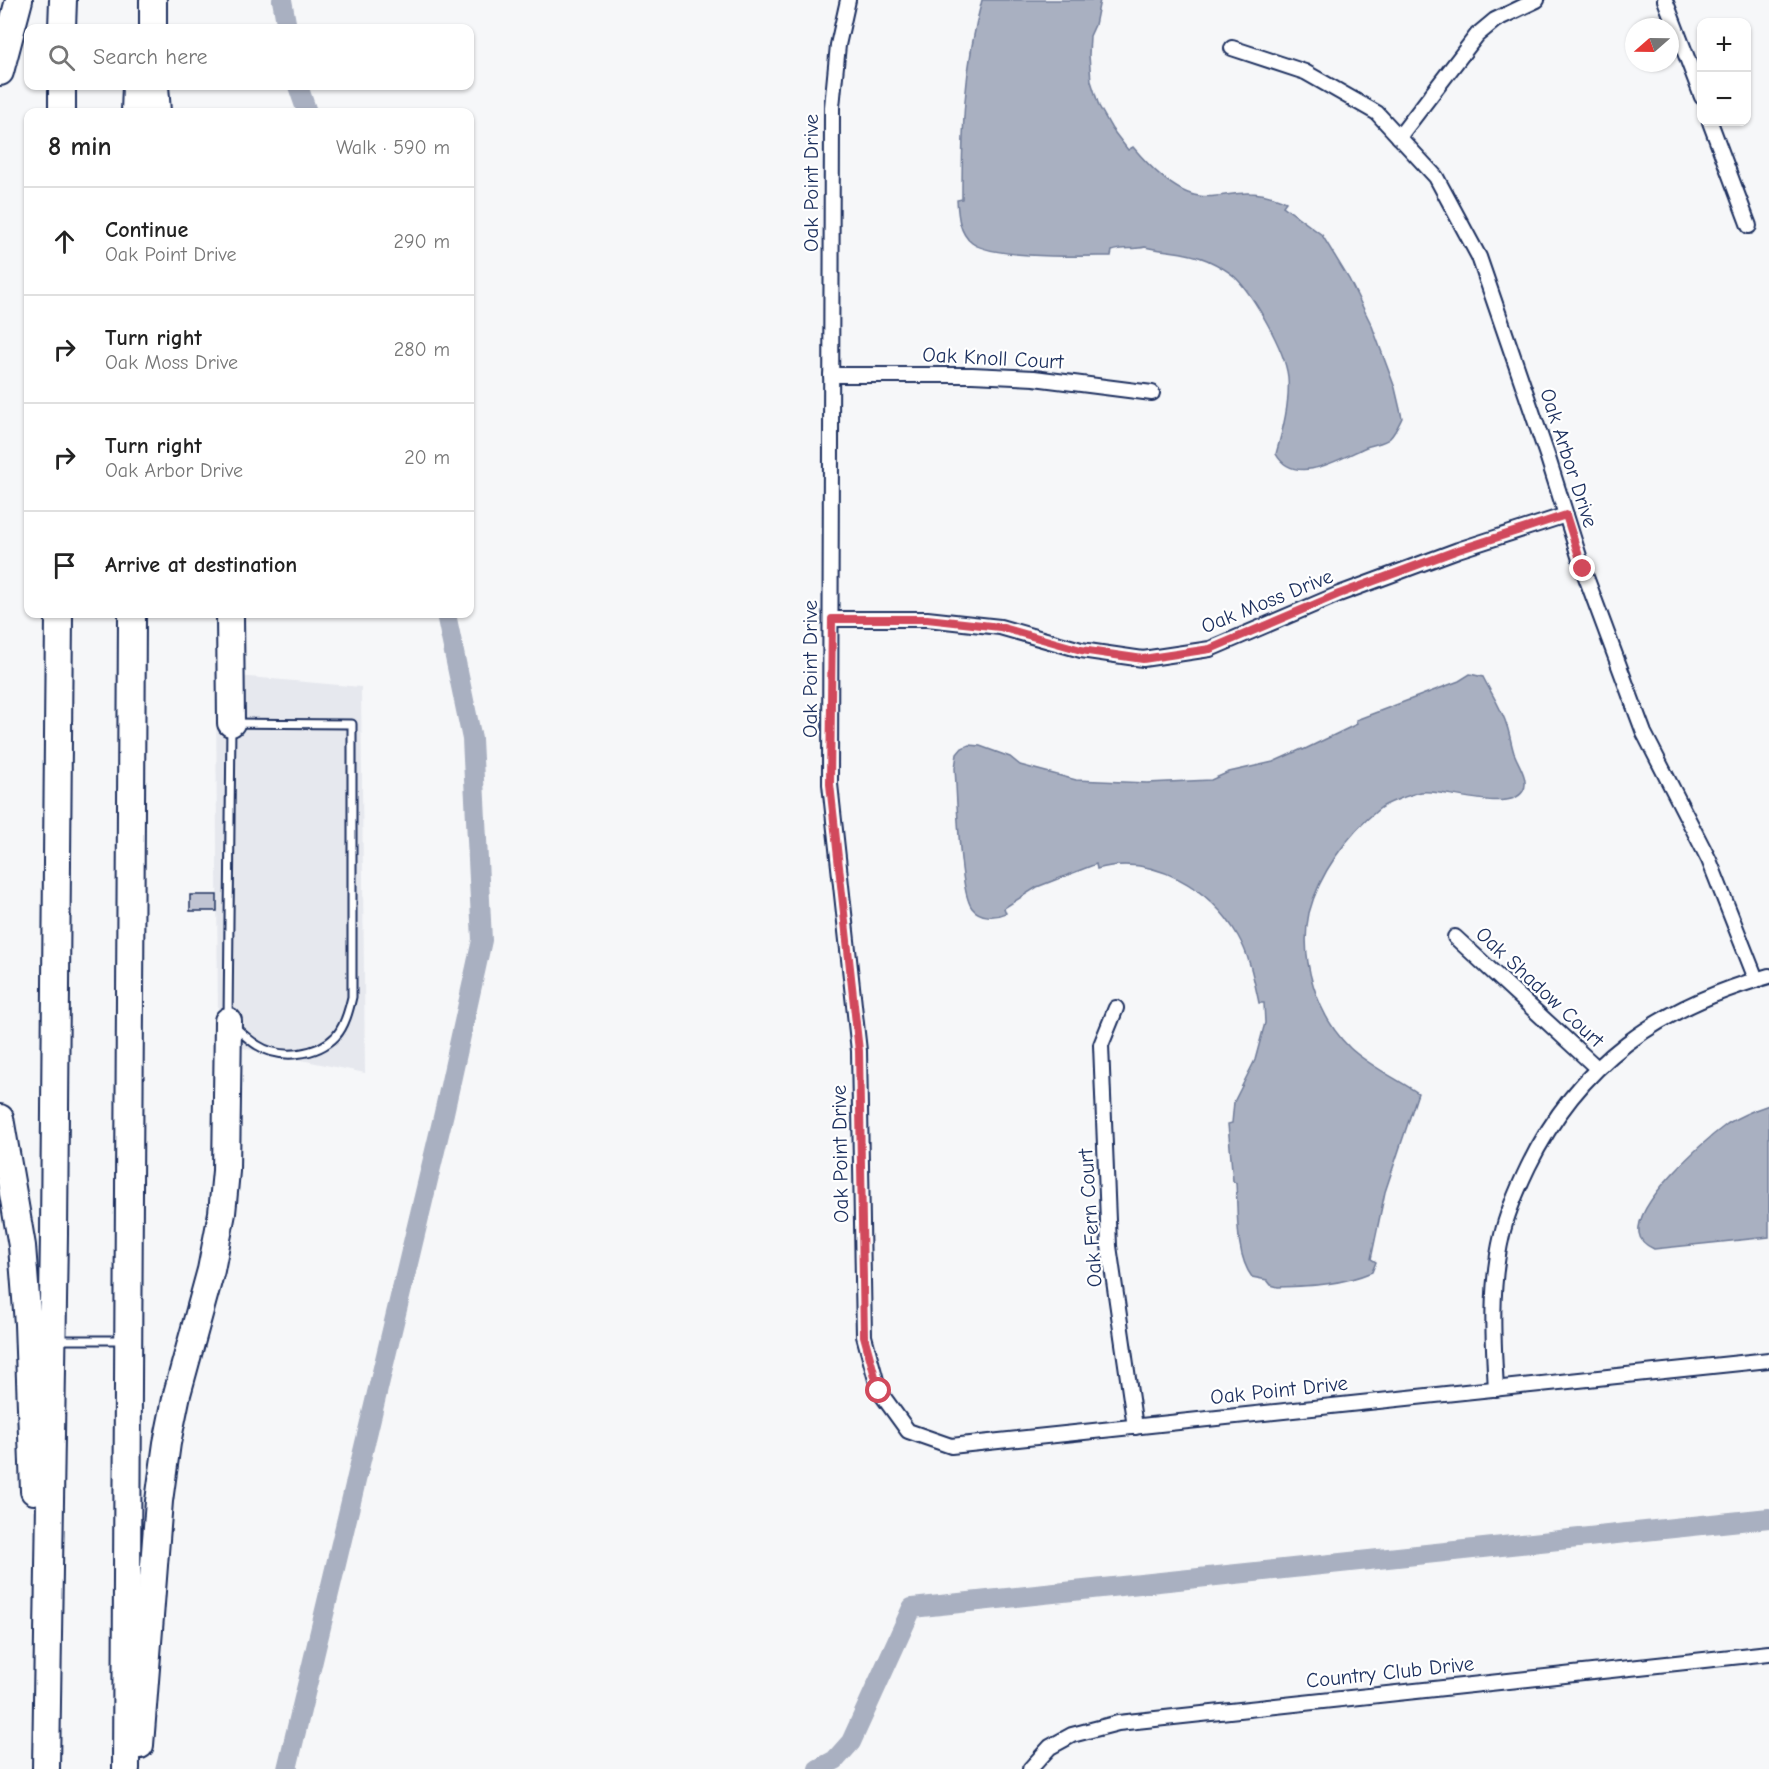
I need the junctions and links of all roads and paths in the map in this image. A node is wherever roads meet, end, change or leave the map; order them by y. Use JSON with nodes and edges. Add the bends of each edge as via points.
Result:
{"nodes":[{"id":1,"x":19,"y":0,"type":"edge"},
{"id":2,"x":63,"y":0,"type":"edge"},
{"id":3,"x":136,"y":0,"type":"edge"},
{"id":4,"x":153,"y":0,"type":"edge"},
{"id":5,"x":848,"y":0,"type":"edge"},
{"id":6,"x":1537,"y":0,"type":"edge"},
{"id":7,"x":1665,"y":0,"type":"edge"},
{"id":8,"x":62,"y":24,"type":"edge"},
{"id":9,"x":136,"y":24,"type":"edge"},
{"id":10,"x":153,"y":24,"type":"edge"},
{"id":11,"x":1232,"y":48,"type":"dead end"},
{"id":12,"x":0,"y":72,"type":"edge"},
{"id":13,"x":1697,"y":87,"type":"edge"},
{"id":14,"x":62,"y":90,"type":"edge"},
{"id":15,"x":135,"y":90,"type":"edge"},
{"id":16,"x":155,"y":90,"type":"edge"},
{"id":17,"x":62,"y":108,"type":"edge"},
{"id":18,"x":135,"y":108,"type":"edge"},
{"id":19,"x":157,"y":108,"type":"edge"},
{"id":20,"x":1712,"y":126,"type":"edge"},
{"id":21,"x":1400,"y":137,"type":"junction"},
{"id":22,"x":1749,"y":226,"type":"dead end"},
{"id":23,"x":831,"y":375,"type":"junction"},
{"id":24,"x":1152,"y":393,"type":"dead end"},
{"id":25,"x":1566,"y":515,"type":"junction"},
{"id":26,"x":59,"y":618,"type":"edge"},
{"id":27,"x":132,"y":618,"type":"edge"},
{"id":28,"x":230,"y":618,"type":"edge"},
{"id":29,"x":832,"y":619,"type":"junction"},
{"id":30,"x":231,"y":723,"type":"junction"},
{"id":31,"x":1455,"y":937,"type":"dead end"},
{"id":32,"x":1762,"y":977,"type":"edge"},
{"id":33,"x":1116,"y":1008,"type":"dead end"},
{"id":34,"x":228,"y":1021,"type":"junction"},
{"id":35,"x":1597,"y":1068,"type":"junction"},
{"id":36,"x":0,"y":1118,"type":"edge"},
{"id":37,"x":52,"y":1340,"type":"junction"},
{"id":38,"x":128,"y":1340,"type":"junction"},
{"id":39,"x":1769,"y":1360,"type":"edge"},
{"id":40,"x":1496,"y":1389,"type":"junction"},
{"id":41,"x":1135,"y":1426,"type":"junction"},
{"id":42,"x":1769,"y":1653,"type":"edge"},
{"id":43,"x":45,"y":1769,"type":"edge"},
{"id":44,"x":126,"y":1769,"type":"edge"},
{"id":45,"x":137,"y":1769,"type":"edge"},
{"id":46,"x":1030,"y":1769,"type":"edge"}],
"edges":[{"from":1,"to":12,"type":"highway"},
{"from":2,"to":8,"type":"highway"},
{"from":3,"to":9,"type":"highway"},
{"from":4,"to":10,"type":"highway"},
{"from":5,"to":23,"type":"street","name":"Oak Point Drive","via":[[838,45],[832,107]]},
{"from":6,"to":21,"type":"street","via":[[1495,20],[1477,35]]},
{"from":7,"to":13,"type":"street"},
{"from":11,"to":21,"type":"street","name":"Oak Arbor Drive","via":[[1305,72],[1377,113]]},
{"from":14,"to":17,"type":"highway"},
{"from":15,"to":18,"type":"highway"},
{"from":16,"to":19,"type":"highway"},
{"from":20,"to":22,"type":"street"},
{"from":21,"to":25,"type":"street","name":"Oak Arbor Drive","via":[[1436,177],[1479,257]]},
{"from":23,"to":24,"type":"street","name":"Oak Knoll Court","via":[[1034,378]]},
{"from":23,"to":29,"type":"street","name":"Oak Point Drive"},
{"from":25,"to":29,"type":"street","name":"Oak Moss Drive","via":[[1339,594],[1210,649],[1143,659],[1081,650],[1000,627],[927,619]]},
{"from":25,"to":32,"type":"street","name":"Oak Arbor Drive","via":[[1644,733],[1709,860]]},
{"from":26,"to":37,"type":"highway"},
{"from":27,"to":38,"type":"highway"},
{"from":28,"to":30,"type":"highway"},
{"from":29,"to":41,"type":"street","name":"Oak Point Drive","via":[[830,784],[859,1051],[864,1336],[879,1391],[908,1431],[951,1446]]},
{"from":30,"to":34,"type":"lane"},
{"from":30,"to":34,"type":"lane","via":[[352,724],[353,979],[347,1017],[337,1035],[321,1047],[279,1054],[259,1047]]},
{"from":31,"to":35,"type":"street","name":"Oak Shadow Court"},
{"from":32,"to":35,"type":"street","via":[[1662,1018]]},
{"from":33,"to":41,"type":"street","name":"Oak Fern Court","via":[[1101,1046],[1109,1246]]},
{"from":34,"to":45,"type":"highway","via":[[222,1213],[167,1443]]},
{"from":35,"to":40,"type":"street","via":[[1541,1140],[1502,1234],[1495,1277]]},
{"from":36,"to":43,"type":"highway","via":[[22,1246],[28,1324]]},
{"from":37,"to":38,"type":"lane"},
{"from":37,"to":43,"type":"highway"},
{"from":38,"to":44,"type":"highway"},
{"from":39,"to":40,"type":"street","name":"Oak Point Drive"},
{"from":40,"to":41,"type":"street","name":"Oak Point Drive"},
{"from":42,"to":46,"type":"street","name":"Country Club Drive","via":[[1118,1723],[1072,1735],[1050,1748]]}]}
